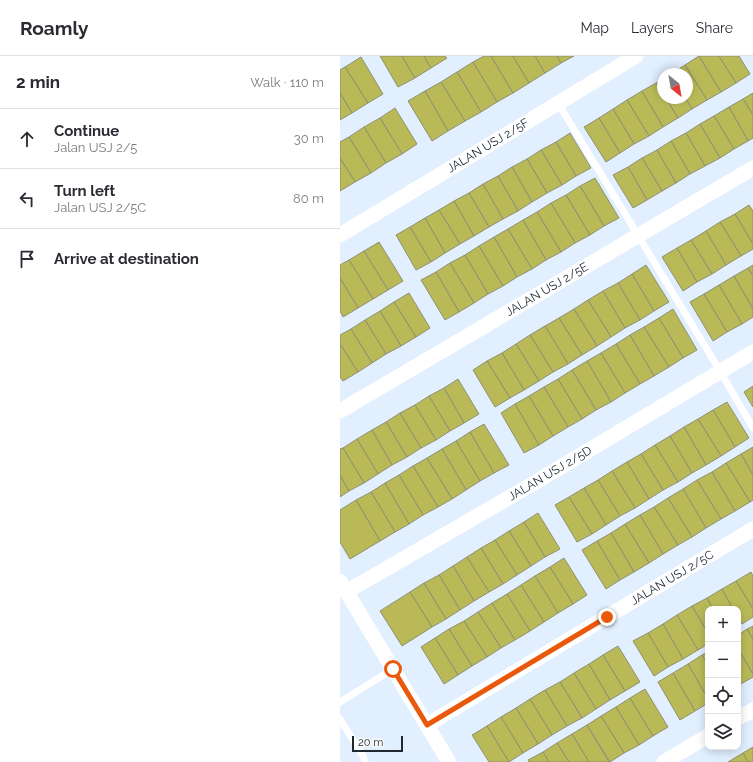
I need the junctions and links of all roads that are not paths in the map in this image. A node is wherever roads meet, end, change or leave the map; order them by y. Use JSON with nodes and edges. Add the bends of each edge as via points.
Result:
{"nodes":[{"id":1,"x":636,"y":56,"type":"edge"},
{"id":2,"x":558,"y":103,"type":"junction"},
{"id":3,"x":753,"y":168,"type":"edge"},
{"id":4,"x":340,"y":235,"type":"edge"},
{"id":5,"x":638,"y":236,"type":"junction"},
{"id":6,"x":753,"y":352,"type":"edge"},
{"id":7,"x":720,"y":371,"type":"junction"},
{"id":8,"x":340,"y":411,"type":"edge"},
{"id":9,"x":753,"y":428,"type":"edge"},
{"id":10,"x":753,"y":529,"type":"edge"},
{"id":11,"x":343,"y":587,"type":"edge"},
{"id":12,"x":393,"y":669,"type":"junction"},
{"id":13,"x":340,"y":702,"type":"edge"},
{"id":14,"x":753,"y":710,"type":"edge"},
{"id":15,"x":741,"y":716,"type":"edge"},
{"id":16,"x":340,"y":719,"type":"edge"},
{"id":17,"x":427,"y":725,"type":"junction"},
{"id":18,"x":705,"y":738,"type":"edge"},
{"id":19,"x":365,"y":762,"type":"edge"},
{"id":20,"x":449,"y":762,"type":"edge"},
{"id":21,"x":664,"y":762,"type":"edge"}],
"edges":[{"from":1,"to":2,"type":"street","name":"JALAN USJ 2/5F"},
{"from":2,"to":4,"type":"street","name":"JALAN USJ 2/5F"},
{"from":2,"to":5,"type":"lane"},
{"from":3,"to":5,"type":"street","name":"JALAN USJ 2/5E"},
{"from":5,"to":7,"type":"lane"},
{"from":5,"to":8,"type":"street","name":"JALAN USJ 2/5E"},
{"from":6,"to":7,"type":"street","name":"JALAN USJ 2/5D"},
{"from":7,"to":9,"type":"lane"},
{"from":7,"to":11,"type":"street","name":"JALAN USJ 2/5D","via":[[529,486]]},
{"from":10,"to":17,"type":"street","name":"JALAN USJ 2/5C"},
{"from":11,"to":12,"type":"street"},
{"from":12,"to":13,"type":"lane"},
{"from":12,"to":17,"type":"street"},
{"from":14,"to":15,"type":"street"},
{"from":16,"to":19,"type":"lane"},
{"from":17,"to":20,"type":"street"},
{"from":18,"to":21,"type":"street"}]}
